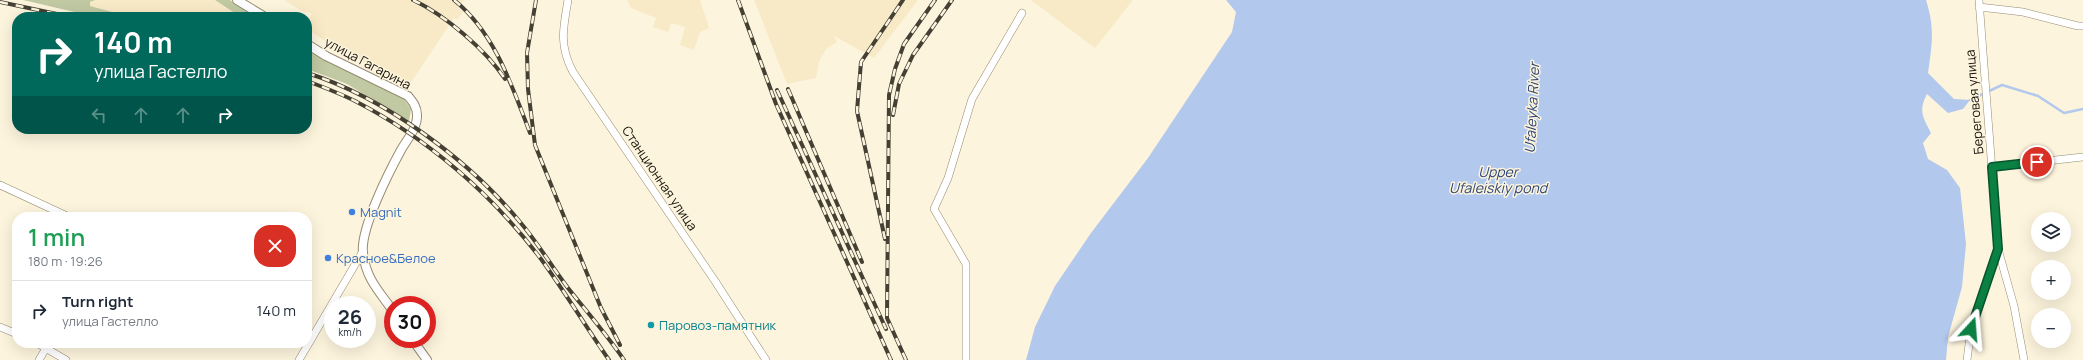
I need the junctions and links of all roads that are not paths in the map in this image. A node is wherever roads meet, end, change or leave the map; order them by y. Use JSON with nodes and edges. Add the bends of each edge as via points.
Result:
{"nodes":[{"id":1,"x":238,"y":0,"type":"edge"},
{"id":2,"x":568,"y":0,"type":"edge"},
{"id":3,"x":1979,"y":4,"type":"edge"},
{"id":4,"x":256,"y":12,"type":"edge"},
{"id":5,"x":1022,"y":13,"type":"dead end"},
{"id":6,"x":2083,"y":26,"type":"edge"},
{"id":7,"x":312,"y":47,"type":"edge"},
{"id":8,"x":2083,"y":157,"type":"edge"},
{"id":9,"x":1992,"y":167,"type":"junction"},
{"id":10,"x":0,"y":184,"type":"edge"},
{"id":11,"x":59,"y":212,"type":"edge"},
{"id":12,"x":1998,"y":249,"type":"junction"},
{"id":13,"x":363,"y":251,"type":"junction"},
{"id":14,"x":384,"y":299,"type":"edge"},
{"id":15,"x":0,"y":326,"type":"edge"},
{"id":16,"x":12,"y":332,"type":"edge"},
{"id":17,"x":312,"y":332,"type":"edge"},
{"id":18,"x":47,"y":348,"type":"edge"},
{"id":19,"x":51,"y":348,"type":"edge"},
{"id":20,"x":304,"y":348,"type":"edge"},
{"id":21,"x":418,"y":348,"type":"edge"},
{"id":22,"x":39,"y":360,"type":"edge"},
{"id":23,"x":66,"y":360,"type":"edge"},
{"id":24,"x":299,"y":360,"type":"edge"},
{"id":25,"x":426,"y":360,"type":"edge"},
{"id":26,"x":766,"y":360,"type":"edge"},
{"id":27,"x":966,"y":360,"type":"edge"},
{"id":28,"x":1967,"y":360,"type":"edge"},
{"id":29,"x":2024,"y":360,"type":"edge"}],
"edges":[{"from":1,"to":4,"type":"street"},
{"from":2,"to":26,"type":"street","name":"Станционная улица","via":[[562,44],[573,72]]},
{"from":3,"to":6,"type":"street"},
{"from":3,"to":9,"type":"street","name":"Береговая улица"},
{"from":5,"to":27,"type":"street","via":[[972,99],[948,178],[934,209],[966,264]]},
{"from":7,"to":13,"type":"street","name":"улица Гагарина","via":[[408,96],[416,106],[418,116],[414,127],[400,150],[371,212]]},
{"from":8,"to":9,"type":"street"},
{"from":9,"to":12,"type":"street","name":"Береговая улица"},
{"from":10,"to":11,"type":"street"},
{"from":12,"to":28,"type":"street","name":"Береговая улица","via":[[1971,329]]},
{"from":12,"to":29,"type":"street","name":"Береговая улица","via":[[2014,306]]},
{"from":13,"to":14,"type":"street","via":[[369,278]]},
{"from":13,"to":17,"type":"street"},
{"from":15,"to":16,"type":"street"},
{"from":18,"to":22,"type":"street"},
{"from":19,"to":23,"type":"street"},
{"from":20,"to":24,"type":"street"},
{"from":21,"to":25,"type":"street"}]}
